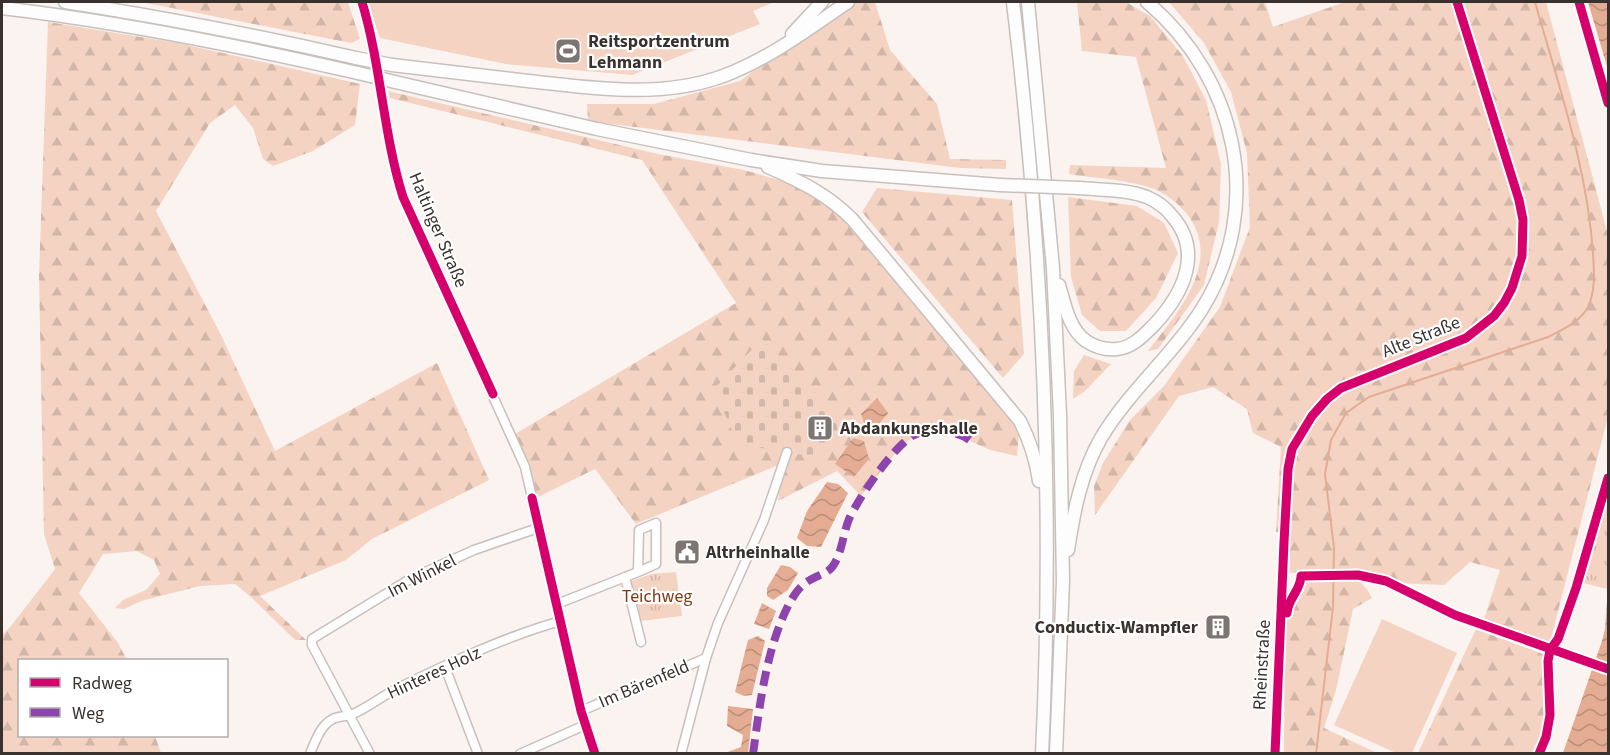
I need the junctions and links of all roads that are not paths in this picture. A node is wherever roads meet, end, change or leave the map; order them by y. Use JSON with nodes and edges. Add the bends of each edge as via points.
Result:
{"nodes":[{"id":1,"x":65,"y":2,"type":"edge"},
{"id":2,"x":362,"y":2,"type":"edge"},
{"id":3,"x":822,"y":2,"type":"edge"},
{"id":4,"x":848,"y":2,"type":"edge"},
{"id":5,"x":1013,"y":2,"type":"edge"},
{"id":6,"x":1028,"y":2,"type":"edge"},
{"id":7,"x":1148,"y":2,"type":"edge"},
{"id":8,"x":1457,"y":2,"type":"edge"},
{"id":9,"x":2,"y":8,"type":"edge"},
{"id":10,"x":777,"y":51,"type":"junction"},
{"id":11,"x":751,"y":160,"type":"junction"},
{"id":12,"x":1053,"y":268,"type":"junction"},
{"id":13,"x":787,"y":452,"type":"dead end"},
{"id":14,"x":1046,"y":521,"type":"junction"},
{"id":15,"x":538,"y":528,"type":"junction"},
{"id":16,"x":638,"y":572,"type":"junction"},
{"id":17,"x":625,"y":577,"type":"junction"},
{"id":18,"x":1283,"y":577,"type":"joint"},
{"id":19,"x":1062,"y":581,"type":"junction"},
{"id":20,"x":557,"y":604,"type":"junction"},
{"id":21,"x":561,"y":621,"type":"junction"},
{"id":22,"x":642,"y":642,"type":"dead end"},
{"id":23,"x":706,"y":658,"type":"junction"},
{"id":24,"x":445,"y":667,"type":"junction"},
{"id":25,"x":581,"y":711,"type":"junction"},
{"id":26,"x":350,"y":715,"type":"junction"},
{"id":27,"x":585,"y":725,"type":"junction"},
{"id":28,"x":310,"y":753,"type":"edge"},
{"id":29,"x":370,"y":753,"type":"edge"},
{"id":30,"x":478,"y":753,"type":"edge"},
{"id":31,"x":520,"y":753,"type":"edge"},
{"id":32,"x":595,"y":753,"type":"edge"},
{"id":33,"x":681,"y":753,"type":"edge"},
{"id":34,"x":1042,"y":753,"type":"edge"},
{"id":35,"x":1056,"y":753,"type":"edge"},
{"id":36,"x":1275,"y":753,"type":"edge"}],
"edges":[{"from":1,"to":10,"type":"highway","bridge":true,"via":[[221,28],[392,65],[579,87],[645,90],[693,84],[722,77]]},
{"from":2,"to":15,"type":"street","name":"Haltinger Straße","via":[[393,165],[403,197],[525,467]]},
{"from":3,"to":10,"type":"highway"},
{"from":4,"to":10,"type":"highway"},
{"from":5,"to":14,"type":"highway","via":[[1036,238]]},
{"from":6,"to":12,"type":"highway"},
{"from":7,"to":19,"type":"highway","via":[[1196,54],[1221,103],[1234,157],[1234,224],[1218,279],[1202,309],[1097,446],[1076,503]]},
{"from":8,"to":18,"type":"street","name":"Alte Straße","via":[[1519,200],[1523,239],[1518,273],[1504,303],[1479,329],[1444,348],[1341,388],[1312,416],[1292,449],[1288,469]]},
{"from":9,"to":11,"type":"highway","bridge":true,"via":[[152,29],[254,49],[597,129]]},
{"from":11,"to":12,"type":"highway","bridge":true,"via":[[822,171],[1130,193],[1147,197],[1169,212],[1180,224],[1189,250],[1184,278],[1169,306],[1144,335],[1118,349],[1101,348],[1074,329]]},
{"from":11,"to":14,"type":"highway","via":[[810,186],[839,206],[1011,408],[1030,440]]},
{"from":12,"to":19,"type":"highway"},
{"from":13,"to":23,"type":"street","via":[[764,520]]},
{"from":14,"to":34,"type":"highway"},
{"from":15,"to":20,"type":"street","name":"Haltinger Straße"},
{"from":15,"to":26,"type":"street","name":"Im Winkel","via":[[474,550],[410,579],[312,639]]},
{"from":16,"to":16,"type":"street","via":[[656,564],[656,523],[639,530]]},
{"from":16,"to":17,"type":"street"},
{"from":17,"to":20,"type":"street"},
{"from":17,"to":22,"type":"street"},
{"from":18,"to":36,"type":"street","name":"Rheinstraße"},
{"from":19,"to":35,"type":"highway"},
{"from":20,"to":21,"type":"street","name":"Haltinger Straße"},
{"from":21,"to":24,"type":"street","name":"Hinteres Holz","via":[[530,629]]},
{"from":21,"to":25,"type":"street","name":"Haltinger Straße"},
{"from":23,"to":25,"type":"street","name":"Im Bärenfeld"},
{"from":23,"to":33,"type":"street"},
{"from":24,"to":26,"type":"street","name":"Hinteres Holz"},
{"from":24,"to":30,"type":"street"},
{"from":25,"to":27,"type":"street","name":"Haltinger Straße"},
{"from":26,"to":28,"type":"street","name":"Hinteres Holz","via":[[338,715],[325,725]]},
{"from":26,"to":29,"type":"street"},
{"from":27,"to":31,"type":"street"},
{"from":27,"to":32,"type":"street","name":"Haltinger Straße"}]}
